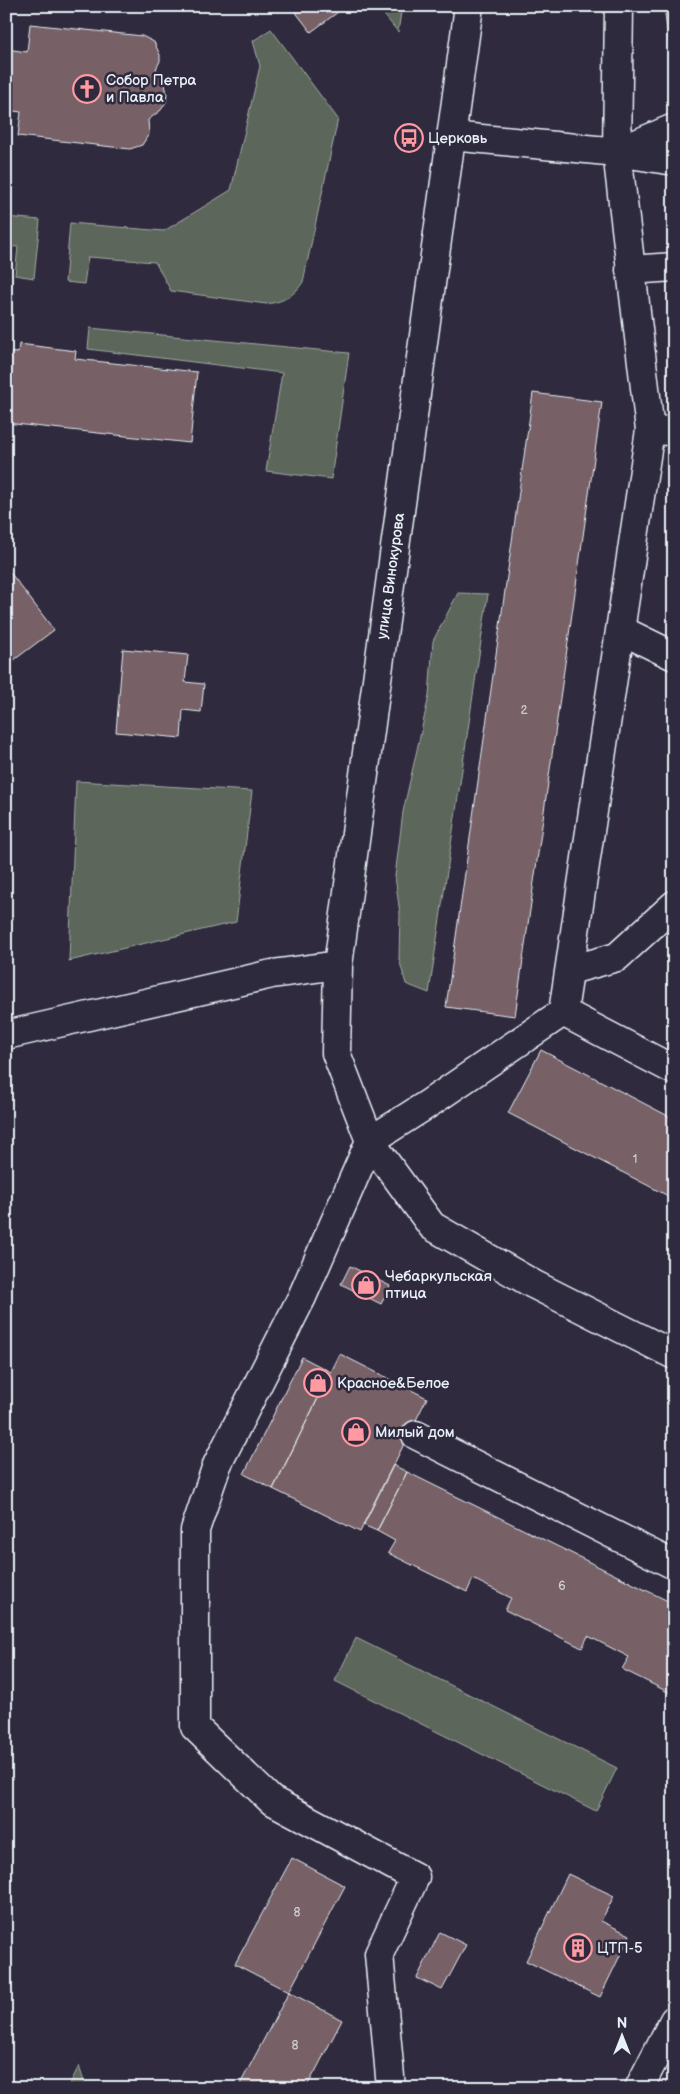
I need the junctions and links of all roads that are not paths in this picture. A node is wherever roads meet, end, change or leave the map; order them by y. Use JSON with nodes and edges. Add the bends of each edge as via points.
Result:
{"nodes":[{"id":1,"x":469,"y":6,"type":"edge"},
{"id":2,"x":618,"y":6,"type":"edge"},
{"id":3,"x":674,"y":128,"type":"edge"},
{"id":4,"x":452,"y":136,"type":"junction"},
{"id":5,"x":618,"y":152,"type":"junction"},
{"id":6,"x":674,"y":161,"type":"edge"},
{"id":7,"x":674,"y":267,"type":"edge"},
{"id":8,"x":630,"y":270,"type":"junction"},
{"id":9,"x":662,"y":431,"type":"edge"},
{"id":10,"x":621,"y":630,"type":"junction"},
{"id":11,"x":674,"y":656,"type":"edge"},
{"id":12,"x":674,"y":905,"type":"edge"},
{"id":13,"x":338,"y":965,"type":"junction"},
{"id":14,"x":570,"y":970,"type":"junction"},
{"id":15,"x":563,"y":1012,"type":"junction"},
{"id":16,"x":6,"y":1035,"type":"edge"},
{"id":17,"x":674,"y":1070,"type":"edge"},
{"id":18,"x":370,"y":1141,"type":"junction"},
{"id":19,"x":674,"y":1355,"type":"edge"},
{"id":20,"x":416,"y":1435,"type":"dead end"},
{"id":21,"x":674,"y":1566,"type":"edge"},
{"id":22,"x":674,"y":2020,"type":"edge"},
{"id":23,"x":391,"y":2088,"type":"edge"},
{"id":24,"x":639,"y":2088,"type":"edge"}],
"edges":[{"from":1,"to":4,"type":"street","name":"улица Винокурова"},
{"from":2,"to":5,"type":"street"},
{"from":3,"to":5,"type":"street"},
{"from":4,"to":5,"type":"street"},
{"from":4,"to":13,"type":"street","name":"улица Винокурова"},
{"from":5,"to":6,"type":"street"},
{"from":5,"to":8,"type":"street"},
{"from":7,"to":8,"type":"street"},
{"from":8,"to":9,"type":"street"},
{"from":9,"to":10,"type":"street"},
{"from":10,"to":11,"type":"street"},
{"from":10,"to":14,"type":"street"},
{"from":12,"to":14,"type":"street","via":[[617,957]]},
{"from":13,"to":16,"type":"street","via":[[272,974]]},
{"from":13,"to":18,"type":"street","name":"улица Винокурова","via":[[336,1053]]},
{"from":14,"to":15,"type":"street"},
{"from":15,"to":17,"type":"street"},
{"from":15,"to":18,"type":"street"},
{"from":18,"to":19,"type":"street","name":"улица Винокурова","via":[[432,1226],[533,1284]]},
{"from":18,"to":23,"type":"street","via":[[302,1297],[217,1465],[195,1530],[194,1727],[271,1800],[415,1877],[379,1954]]},
{"from":20,"to":21,"type":"street"},
{"from":22,"to":24,"type":"street"}]}
